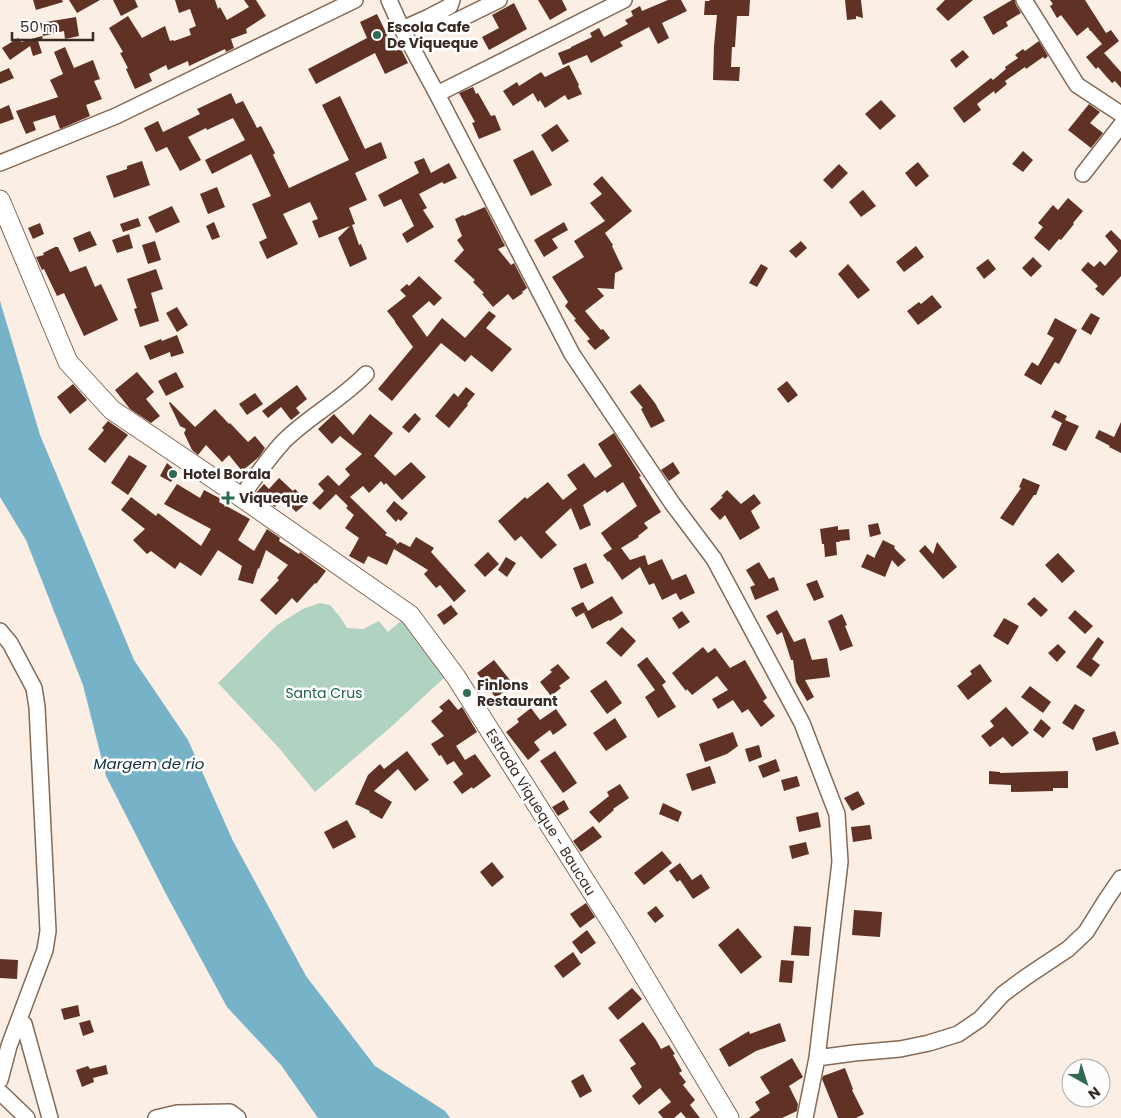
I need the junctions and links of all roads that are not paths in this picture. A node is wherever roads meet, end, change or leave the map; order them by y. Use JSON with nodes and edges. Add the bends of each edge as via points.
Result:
{"nodes":[{"id":1,"x":355,"y":0,"type":"edge"},
{"id":2,"x":390,"y":0,"type":"edge"},
{"id":3,"x":452,"y":0,"type":"edge"},
{"id":4,"x":499,"y":0,"type":"edge"},
{"id":5,"x":624,"y":0,"type":"edge"},
{"id":6,"x":1024,"y":0,"type":"edge"},
{"id":7,"x":429,"y":17,"type":"junction"},
{"id":8,"x":402,"y":29,"type":"junction"},
{"id":9,"x":437,"y":94,"type":"junction"},
{"id":10,"x":1121,"y":114,"type":"edge"},
{"id":11,"x":1121,"y":125,"type":"edge"},
{"id":12,"x":0,"y":163,"type":"edge"},
{"id":13,"x":1083,"y":174,"type":"dead end"},
{"id":14,"x":0,"y":200,"type":"edge"},
{"id":15,"x":366,"y":374,"type":"dead end"},
{"id":16,"x":241,"y":497,"type":"junction"},
{"id":17,"x":0,"y":631,"type":"edge"},
{"id":18,"x":1121,"y":878,"type":"edge"},
{"id":19,"x":24,"y":1024,"type":"dead end"},
{"id":20,"x":817,"y":1058,"type":"junction"},
{"id":21,"x":0,"y":1087,"type":"edge"},
{"id":22,"x":27,"y":1118,"type":"edge"},
{"id":23,"x":50,"y":1118,"type":"edge"},
{"id":24,"x":156,"y":1118,"type":"edge"},
{"id":25,"x":238,"y":1118,"type":"edge"},
{"id":26,"x":729,"y":1118,"type":"edge"},
{"id":27,"x":805,"y":1118,"type":"edge"}],
"edges":[{"from":1,"to":12,"type":"street","via":[[116,116]]},
{"from":2,"to":8,"type":"street"},
{"from":3,"to":7,"type":"street","via":[[450,6]]},
{"from":4,"to":7,"type":"street","via":[[450,24]]},
{"from":5,"to":9,"type":"street"},
{"from":6,"to":10,"type":"street","via":[[1077,85]]},
{"from":7,"to":8,"type":"street"},
{"from":8,"to":9,"type":"street"},
{"from":9,"to":20,"type":"street","via":[[572,354],[672,503],[714,559],[802,723],[836,814],[840,862]]},
{"from":11,"to":13,"type":"street"},
{"from":14,"to":16,"type":"main road","name":"Estrada Viqueque - Baucau","via":[[68,362],[112,410]]},
{"from":15,"to":16,"type":"street","via":[[284,441]]},
{"from":16,"to":26,"type":"main road","name":"Estrada Viqueque - Baucau","via":[[410,615],[456,677],[620,936]]},
{"from":17,"to":21,"type":"street","via":[[34,688],[48,931],[45,950],[9,1046]]},
{"from":18,"to":20,"type":"street","via":[[1086,932],[1068,949],[1003,994],[980,1019],[958,1034],[900,1049]]},
{"from":19,"to":23,"type":"street"},
{"from":20,"to":27,"type":"street"},
{"from":21,"to":22,"type":"street"},
{"from":24,"to":25,"type":"street","via":[[177,1113],[230,1112]]}]}
